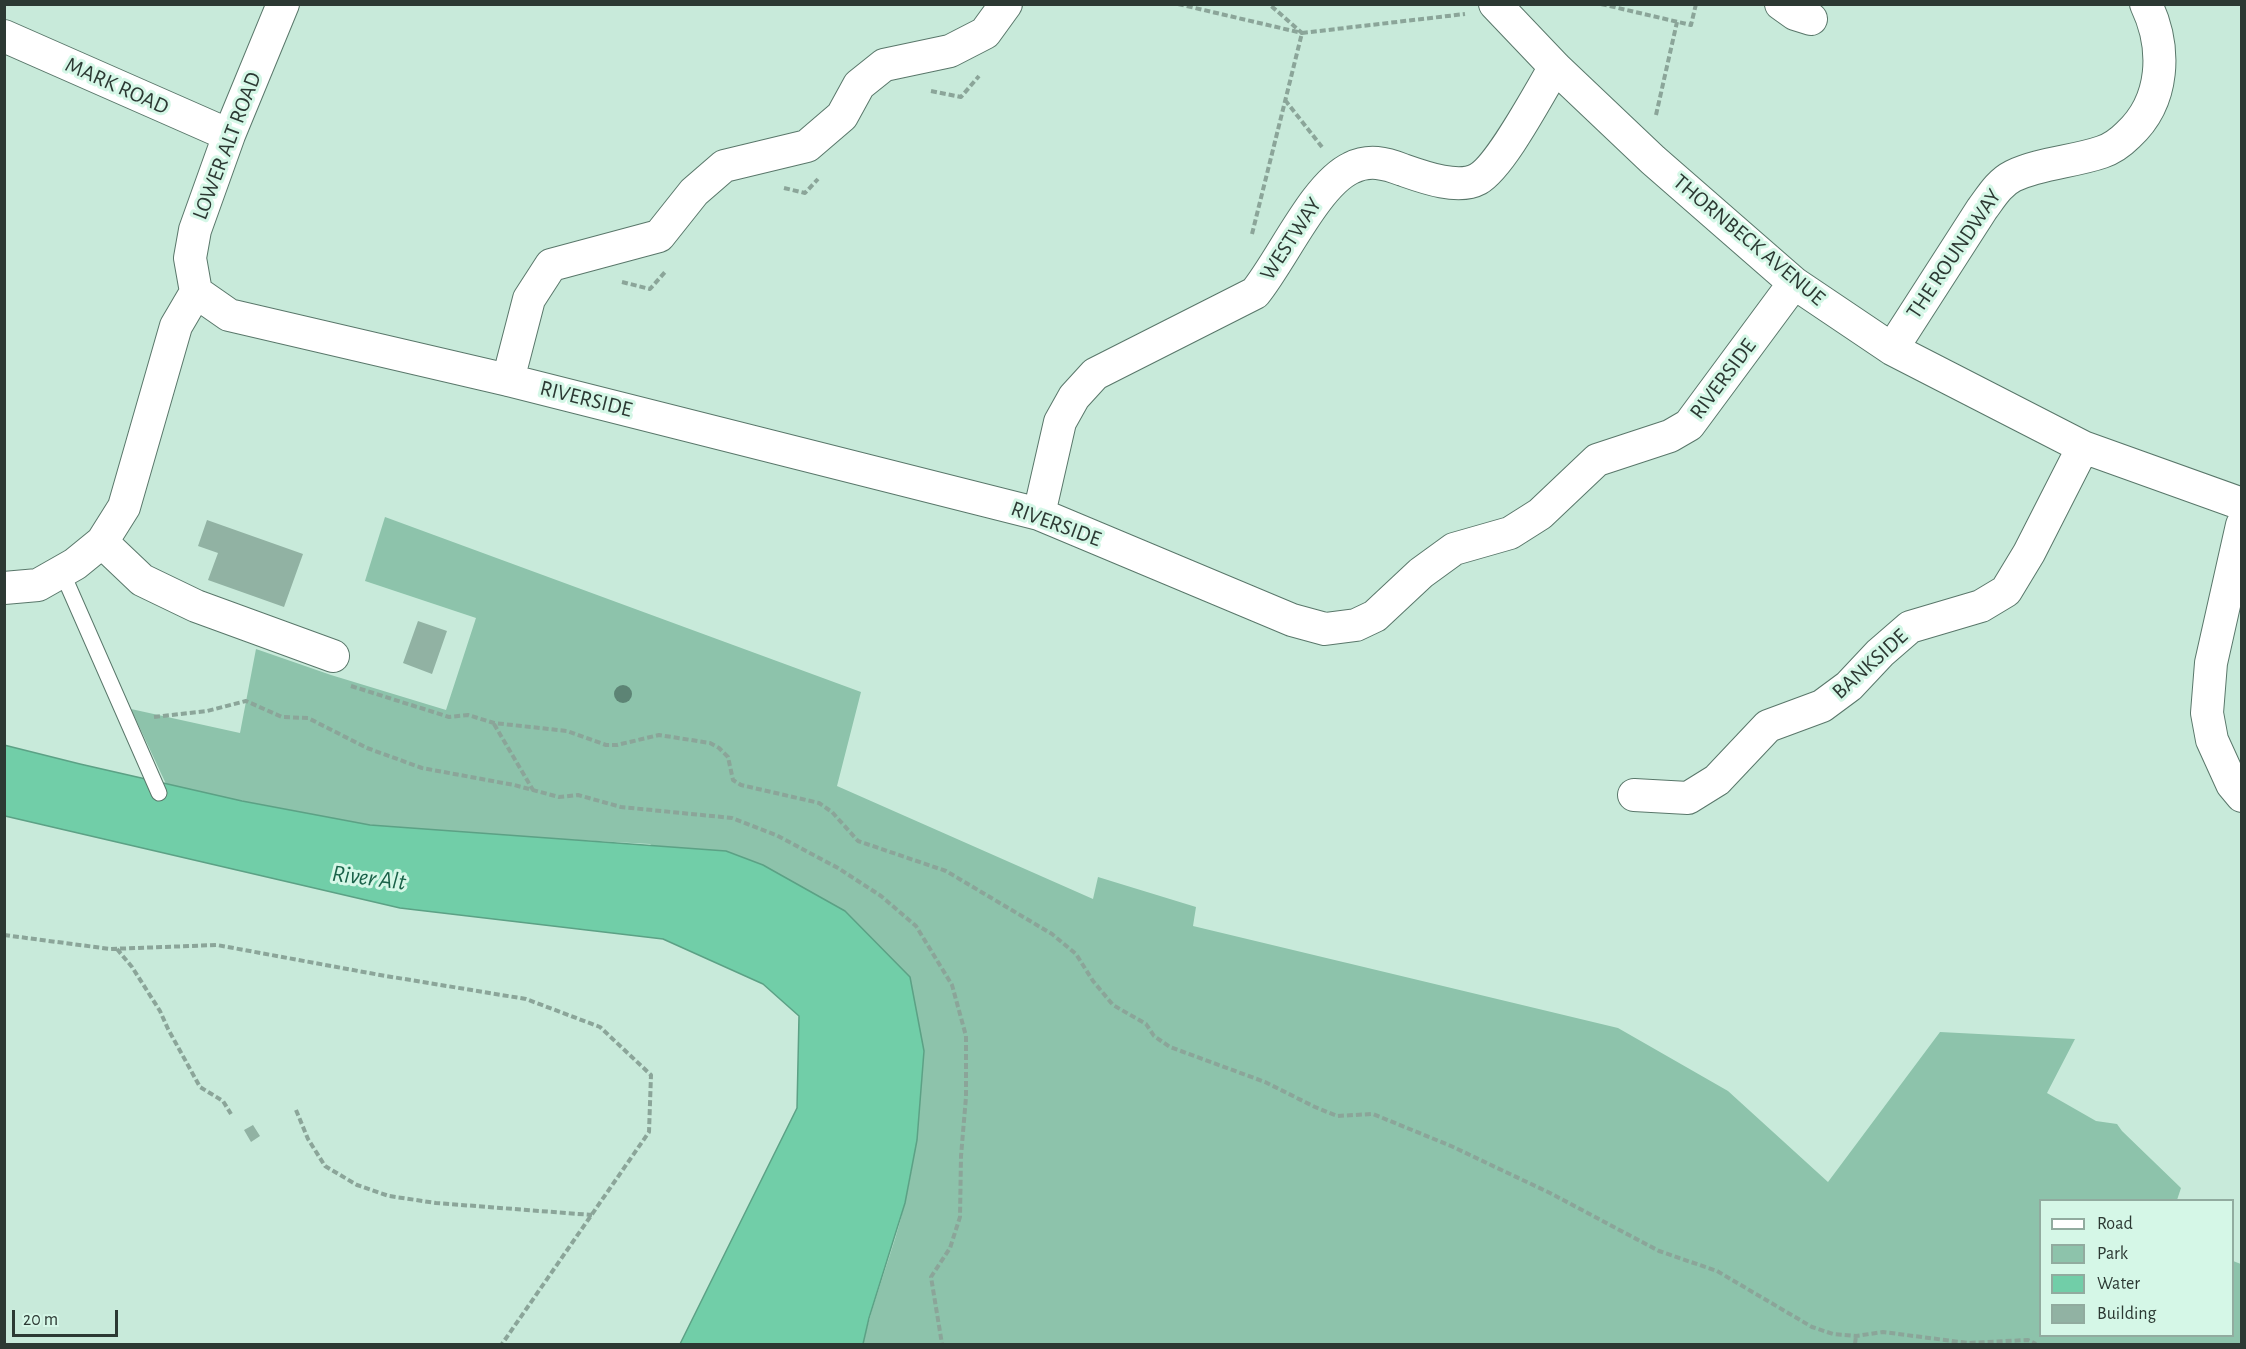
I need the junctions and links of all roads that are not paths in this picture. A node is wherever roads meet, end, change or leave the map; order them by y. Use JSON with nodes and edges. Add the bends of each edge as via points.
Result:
{"nodes":[{"id":1,"x":283,"y":4,"type":"edge"},
{"id":2,"x":1006,"y":4,"type":"edge"},
{"id":3,"x":1781,"y":4,"type":"edge"},
{"id":4,"x":2146,"y":4,"type":"edge"},
{"id":5,"x":1497,"y":7,"type":"edge"},
{"id":6,"x":1810,"y":19,"type":"dead end"},
{"id":7,"x":4,"y":36,"type":"edge"},
{"id":8,"x":1555,"y":67,"type":"junction"},
{"id":9,"x":229,"y":135,"type":"junction"},
{"id":10,"x":1794,"y":283,"type":"junction"},
{"id":11,"x":196,"y":292,"type":"junction"},
{"id":12,"x":1892,"y":349,"type":"junction"},
{"id":13,"x":508,"y":380,"type":"junction"},
{"id":14,"x":2083,"y":447,"type":"junction"},
{"id":15,"x":2241,"y":504,"type":"edge"},
{"id":16,"x":1039,"y":514,"type":"junction"},
{"id":17,"x":2241,"y":525,"type":"edge"},
{"id":18,"x":102,"y":542,"type":"junction"},
{"id":19,"x":62,"y":572,"type":"junction"},
{"id":20,"x":4,"y":588,"type":"edge"},
{"id":21,"x":333,"y":656,"type":"road end"},
{"id":22,"x":159,"y":793,"type":"dead end"},
{"id":23,"x":1634,"y":795,"type":"dead end"},
{"id":24,"x":2241,"y":796,"type":"edge"}],
"edges":[{"from":1,"to":9,"type":"street","name":"LOWER ALT ROAD"},
{"from":2,"to":13,"type":"street","via":[[985,33],[950,51],[884,65],[860,85],[842,116],[807,146],[724,166],[694,192],[659,236],[551,265],[529,299]]},
{"from":3,"to":6,"type":"street"},
{"from":4,"to":12,"type":"street","name":"THE ROUNDWAY","via":[[2157,33],[2160,66],[2148,114],[2122,141],[2104,152],[2014,176],[1997,188]]},
{"from":5,"to":8,"type":"street","name":"THORNBECK AVENUE"},
{"from":7,"to":9,"type":"street","name":"MARK ROAD"},
{"from":8,"to":10,"type":"street","name":"THORNBECK AVENUE","via":[[1653,160]]},
{"from":8,"to":16,"type":"street","name":"WESTWAY","via":[[1494,167],[1476,180],[1451,183],[1423,178],[1385,163],[1368,162],[1350,168],[1323,191],[1255,293],[1095,374],[1074,397],[1060,422]]},
{"from":9,"to":11,"type":"street","name":"LOWER ALT ROAD","via":[[195,230],[190,258]]},
{"from":10,"to":12,"type":"street","name":"THORNBECK AVENUE"},
{"from":10,"to":16,"type":"street","name":"RIVERSIDE","via":[[1689,425],[1670,436],[1597,460],[1540,513],[1510,533],[1454,549],[1420,573],[1375,616],[1356,625],[1325,630],[1292,620]]},
{"from":11,"to":13,"type":"street","name":"RIVERSIDE","via":[[229,315]]},
{"from":11,"to":18,"type":"street","via":[[176,326],[124,507]]},
{"from":12,"to":14,"type":"street","name":"THORNBECK AVENUE"},
{"from":13,"to":16,"type":"street","name":"RIVERSIDE"},
{"from":14,"to":15,"type":"street","name":"THORNBECK AVENUE"},
{"from":14,"to":23,"type":"street","name":"BANKSIDE","via":[[2006,591],[1981,606],[1910,627],[1849,686],[1822,706],[1768,726],[1717,780],[1688,798]]},
{"from":17,"to":24,"type":"street","via":[[2211,663],[2207,712],[2212,740]]},
{"from":18,"to":19,"type":"street"},
{"from":18,"to":21,"type":"street","via":[[142,580],[196,606]]},
{"from":19,"to":20,"type":"street","via":[[38,585]]},
{"from":19,"to":22,"type":"lane"}]}
